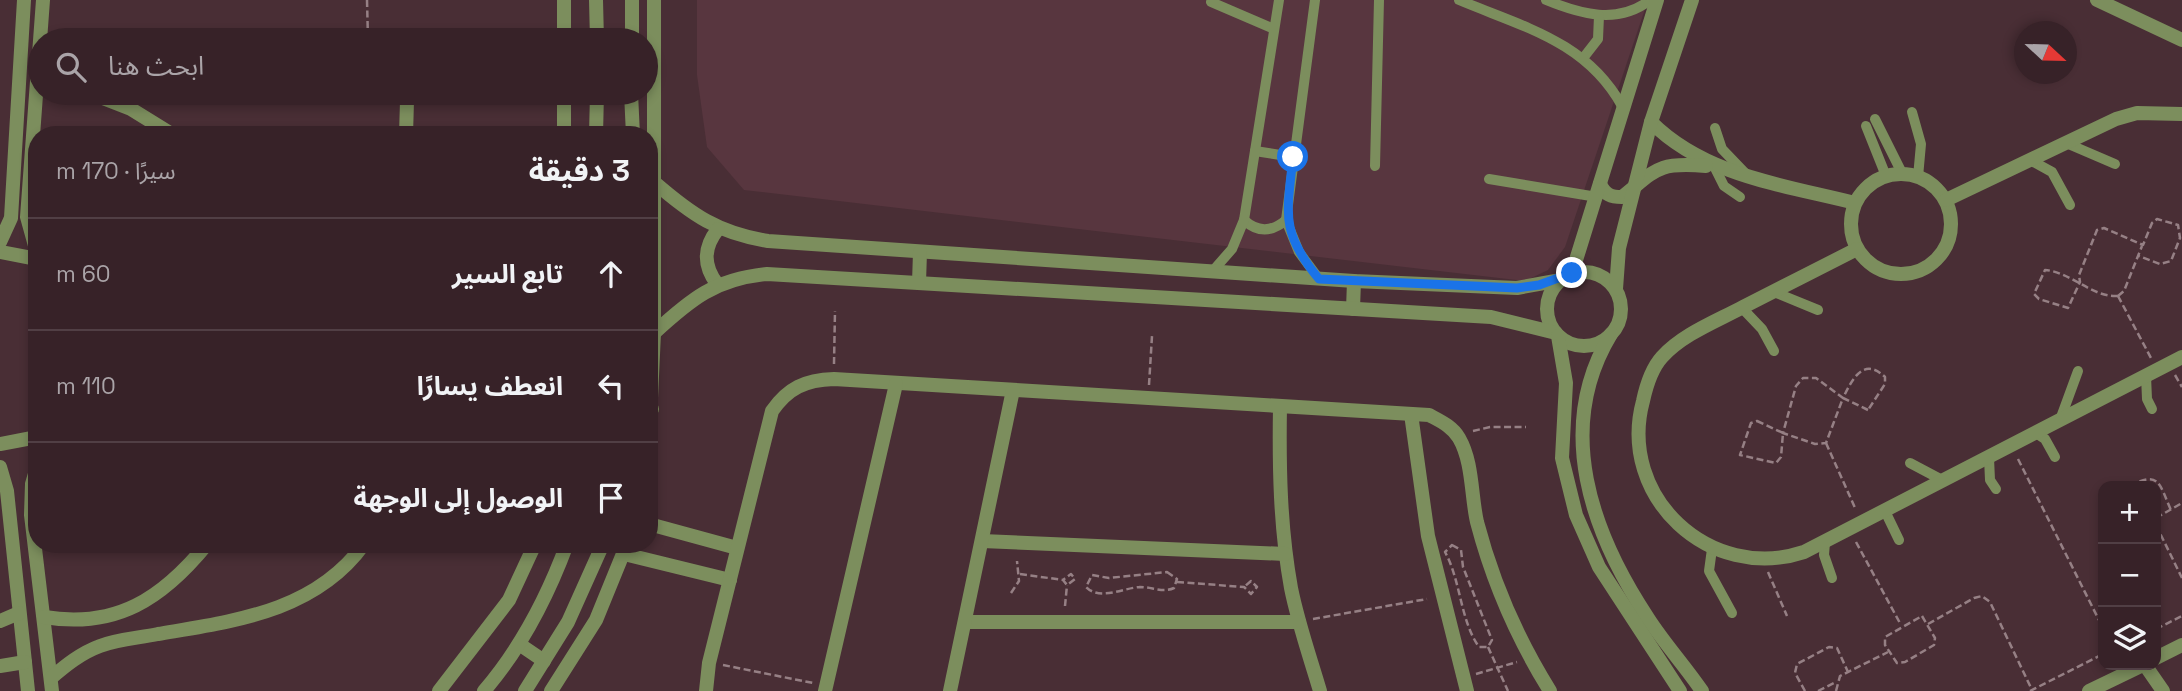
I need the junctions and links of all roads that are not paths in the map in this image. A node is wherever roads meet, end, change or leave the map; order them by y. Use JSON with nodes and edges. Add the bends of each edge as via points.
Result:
{"nodes":[{"id":1,"x":24,"y":0,"type":"edge"},
{"id":2,"x":43,"y":0,"type":"edge"},
{"id":3,"x":564,"y":0,"type":"edge"},
{"id":4,"x":596,"y":0,"type":"edge"},
{"id":5,"x":632,"y":0,"type":"edge"},
{"id":6,"x":654,"y":0,"type":"edge"},
{"id":7,"x":1279,"y":0,"type":"edge"},
{"id":8,"x":1315,"y":0,"type":"edge"},
{"id":9,"x":1379,"y":0,"type":"edge"},
{"id":10,"x":1459,"y":0,"type":"edge"},
{"id":11,"x":1546,"y":0,"type":"edge"},
{"id":12,"x":1650,"y":0,"type":"edge"},
{"id":13,"x":1657,"y":0,"type":"edge"},
{"id":14,"x":1692,"y":0,"type":"edge"},
{"id":15,"x":2097,"y":0,"type":"edge"},
{"id":16,"x":1211,"y":2,"type":"dead end"},
{"id":17,"x":1599,"y":16,"type":"junction"},
{"id":18,"x":41,"y":28,"type":"edge"},
{"id":19,"x":564,"y":28,"type":"edge"},
{"id":20,"x":597,"y":28,"type":"edge"},
{"id":21,"x":632,"y":28,"type":"edge"},
{"id":22,"x":652,"y":28,"type":"edge"},
{"id":23,"x":1274,"y":29,"type":"junction"},
{"id":24,"x":2182,"y":40,"type":"edge"},
{"id":25,"x":1584,"y":57,"type":"junction"},
{"id":26,"x":37,"y":105,"type":"edge"},
{"id":27,"x":121,"y":105,"type":"edge"},
{"id":28,"x":407,"y":105,"type":"edge"},
{"id":29,"x":564,"y":105,"type":"edge"},
{"id":30,"x":597,"y":105,"type":"edge"},
{"id":31,"x":632,"y":105,"type":"edge"},
{"id":32,"x":650,"y":105,"type":"edge"},
{"id":33,"x":1622,"y":106,"type":"junction"},
{"id":34,"x":1912,"y":111,"type":"dead end"},
{"id":35,"x":2182,"y":114,"type":"edge"},
{"id":36,"x":1651,"y":122,"type":"junction"},
{"id":37,"x":35,"y":126,"type":"edge"},
{"id":38,"x":158,"y":126,"type":"edge"},
{"id":39,"x":406,"y":126,"type":"edge"},
{"id":40,"x":564,"y":126,"type":"edge"},
{"id":41,"x":596,"y":126,"type":"edge"},
{"id":42,"x":633,"y":126,"type":"edge"},
{"id":43,"x":651,"y":126,"type":"edge"},
{"id":44,"x":1714,"y":128,"type":"dead end"},
{"id":45,"x":2066,"y":144,"type":"junction"},
{"id":46,"x":1255,"y":151,"type":"junction"},
{"id":47,"x":1293,"y":157,"type":"junction"},
{"id":48,"x":2030,"y":160,"type":"junction"},
{"id":49,"x":2115,"y":164,"type":"dead end"},
{"id":50,"x":1375,"y":166,"type":"dead end"},
{"id":51,"x":1714,"y":166,"type":"junction"},
{"id":52,"x":1902,"y":173,"type":"junction"},
{"id":53,"x":1748,"y":176,"type":"junction"},
{"id":54,"x":1886,"y":176,"type":"junction"},
{"id":55,"x":1918,"y":177,"type":"junction"},
{"id":56,"x":1489,"y":178,"type":"dead end"},
{"id":57,"x":1636,"y":183,"type":"junction"},
{"id":58,"x":658,"y":186,"type":"edge"},
{"id":59,"x":1599,"y":190,"type":"junction"},
{"id":60,"x":1740,"y":197,"type":"dead end"},
{"id":61,"x":1946,"y":200,"type":"junction"},
{"id":62,"x":1855,"y":203,"type":"junction"},
{"id":63,"x":2070,"y":205,"type":"dead end"},
{"id":64,"x":28,"y":206,"type":"edge"},
{"id":65,"x":27,"y":217,"type":"junction"},
{"id":66,"x":10,"y":218,"type":"junction"},
{"id":67,"x":1244,"y":220,"type":"junction"},
{"id":68,"x":1286,"y":220,"type":"junction"},
{"id":69,"x":28,"y":221,"type":"edge"},
{"id":70,"x":718,"y":229,"type":"junction"},
{"id":71,"x":0,"y":242,"type":"edge"},
{"id":72,"x":1857,"y":249,"type":"junction"},
{"id":73,"x":0,"y":252,"type":"edge"},
{"id":74,"x":920,"y":252,"type":"junction"},
{"id":75,"x":28,"y":257,"type":"edge"},
{"id":76,"x":1212,"y":273,"type":"junction"},
{"id":77,"x":1566,"y":276,"type":"junction"},
{"id":78,"x":1319,"y":279,"type":"junction"},
{"id":79,"x":1354,"y":281,"type":"junction"},
{"id":80,"x":919,"y":283,"type":"junction"},
{"id":81,"x":717,"y":284,"type":"junction"},
{"id":82,"x":1616,"y":289,"type":"junction"},
{"id":83,"x":1774,"y":292,"type":"junction"},
{"id":84,"x":1742,"y":308,"type":"junction"},
{"id":85,"x":1353,"y":309,"type":"junction"},
{"id":86,"x":1818,"y":310,"type":"dead end"},
{"id":87,"x":658,"y":329,"type":"edge"},
{"id":88,"x":1611,"y":334,"type":"junction"},
{"id":89,"x":1557,"y":335,"type":"junction"},
{"id":90,"x":1774,"y":351,"type":"dead end"},
{"id":91,"x":2182,"y":358,"type":"edge"},
{"id":92,"x":2078,"y":371,"type":"dead end"},
{"id":93,"x":2152,"y":373,"type":"junction"},
{"id":94,"x":896,"y":384,"type":"junction"},
{"id":95,"x":1013,"y":390,"type":"junction"},
{"id":96,"x":1280,"y":406,"type":"junction"},
{"id":97,"x":2152,"y":409,"type":"dead end"},
{"id":98,"x":1411,"y":414,"type":"junction"},
{"id":99,"x":2060,"y":421,"type":"junction"},
{"id":100,"x":2036,"y":433,"type":"junction"},
{"id":101,"x":28,"y":439,"type":"edge"},
{"id":102,"x":0,"y":444,"type":"edge"},
{"id":103,"x":2055,"y":457,"type":"dead end"},
{"id":104,"x":1989,"y":458,"type":"junction"},
{"id":105,"x":1910,"y":463,"type":"dead end"},
{"id":106,"x":0,"y":467,"type":"edge"},
{"id":107,"x":1944,"y":481,"type":"junction"},
{"id":108,"x":1996,"y":489,"type":"dead end"},
{"id":109,"x":1885,"y":511,"type":"junction"},
{"id":110,"x":658,"y":526,"type":"edge"},
{"id":111,"x":1899,"y":540,"type":"dead end"},
{"id":112,"x":982,"y":541,"type":"junction"},
{"id":113,"x":1825,"y":542,"type":"junction"},
{"id":114,"x":737,"y":548,"type":"junction"},
{"id":115,"x":1712,"y":549,"type":"junction"},
{"id":116,"x":36,"y":553,"type":"edge"},
{"id":117,"x":198,"y":553,"type":"edge"},
{"id":118,"x":356,"y":553,"type":"edge"},
{"id":119,"x":531,"y":553,"type":"edge"},
{"id":120,"x":563,"y":553,"type":"edge"},
{"id":121,"x":600,"y":553,"type":"edge"},
{"id":122,"x":624,"y":553,"type":"edge"},
{"id":123,"x":639,"y":553,"type":"edge"},
{"id":124,"x":1285,"y":554,"type":"junction"},
{"id":125,"x":1832,"y":578,"type":"dead end"},
{"id":126,"x":730,"y":580,"type":"junction"},
{"id":127,"x":19,"y":613,"type":"junction"},
{"id":128,"x":1732,"y":613,"type":"dead end"},
{"id":129,"x":123,"y":614,"type":"junction"},
{"id":130,"x":44,"y":617,"type":"junction"},
{"id":131,"x":0,"y":621,"type":"edge"},
{"id":132,"x":965,"y":622,"type":"junction"},
{"id":133,"x":1299,"y":622,"type":"junction"},
{"id":134,"x":130,"y":639,"type":"junction"},
{"id":135,"x":519,"y":643,"type":"junction"},
{"id":136,"x":2182,"y":645,"type":"edge"},
{"id":137,"x":2161,"y":656,"type":"edge"},
{"id":138,"x":25,"y":662,"type":"junction"},
{"id":139,"x":544,"y":662,"type":"junction"},
{"id":140,"x":0,"y":666,"type":"edge"},
{"id":141,"x":2133,"y":670,"type":"edge"},
{"id":142,"x":2148,"y":670,"type":"edge"},
{"id":143,"x":1465,"y":684,"type":"edge"},
{"id":144,"x":52,"y":685,"type":"edge"},
{"id":145,"x":826,"y":689,"type":"edge"},
{"id":146,"x":28,"y":691,"type":"edge"},
{"id":147,"x":439,"y":691,"type":"edge"},
{"id":148,"x":484,"y":691,"type":"edge"},
{"id":149,"x":525,"y":691,"type":"edge"},
{"id":150,"x":551,"y":691,"type":"edge"},
{"id":151,"x":706,"y":691,"type":"edge"},
{"id":152,"x":950,"y":691,"type":"edge"},
{"id":153,"x":1320,"y":691,"type":"edge"},
{"id":154,"x":1550,"y":691,"type":"edge"},
{"id":155,"x":1680,"y":691,"type":"edge"},
{"id":156,"x":1702,"y":691,"type":"edge"},
{"id":157,"x":2089,"y":691,"type":"edge"},
{"id":158,"x":2163,"y":691,"type":"edge"}],
"edges":[{"from":1,"to":66,"type":"street"},
{"from":2,"to":18,"type":"street"},
{"from":3,"to":19,"type":"street"},
{"from":4,"to":20,"type":"street"},
{"from":5,"to":21,"type":"street"},
{"from":6,"to":22,"type":"street"},
{"from":7,"to":23,"type":"lane"},
{"from":8,"to":47,"type":"lane"},
{"from":9,"to":50,"type":"lane"},
{"from":10,"to":25,"type":"lane","via":[[1562,43]]},
{"from":11,"to":17,"type":"lane"},
{"from":12,"to":17,"type":"lane","via":[[1622,13]]},
{"from":13,"to":33,"type":"street"},
{"from":14,"to":36,"type":"street"},
{"from":15,"to":24,"type":"street"},
{"from":16,"to":23,"type":"lane"},
{"from":17,"to":25,"type":"lane","via":[[1598,39]]},
{"from":23,"to":46,"type":"lane"},
{"from":25,"to":33,"type":"lane"},
{"from":26,"to":37,"type":"street"},
{"from":27,"to":38,"type":"street"},
{"from":28,"to":39,"type":"street"},
{"from":29,"to":40,"type":"street"},
{"from":30,"to":41,"type":"street"},
{"from":31,"to":42,"type":"street"},
{"from":32,"to":43,"type":"street"},
{"from":33,"to":59,"type":"street"},
{"from":34,"to":55,"type":"lane","via":[[1921,144]]},
{"from":35,"to":45,"type":"street","via":[[2137,113]]},
{"from":36,"to":51,"type":"street","via":[[1685,152]]},
{"from":36,"to":57,"type":"street"},
{"from":44,"to":53,"type":"lane","via":[[1723,149]]},
{"from":45,"to":48,"type":"street"},
{"from":45,"to":49,"type":"lane"},
{"from":46,"to":47,"type":"lane"},
{"from":46,"to":67,"type":"lane"},
{"from":47,"to":68,"type":"lane"},
{"from":48,"to":61,"type":"street"},
{"from":48,"to":63,"type":"lane","via":[[2052,172]]},
{"from":51,"to":53,"type":"street"},
{"from":51,"to":57,"type":"street","via":[[1667,167],[1651,171]]},
{"from":51,"to":60,"type":"lane","via":[[1724,186]]},
{"from":52,"to":54,"type":"street"},
{"from":52,"to":54,"type":"lane","via":[[1870,123]]},
{"from":52,"to":55,"type":"street"},
{"from":53,"to":62,"type":"street"},
{"from":54,"to":62,"type":"street"},
{"from":55,"to":61,"type":"street"},
{"from":56,"to":59,"type":"lane"},
{"from":57,"to":59,"type":"street","via":[[1622,197]]},
{"from":57,"to":82,"type":"street","via":[[1619,248]]},
{"from":58,"to":70,"type":"street","via":[[687,211]]},
{"from":59,"to":77,"type":"street"},
{"from":61,"to":72,"type":"street","via":[[1951,215],[1947,246],[1926,268],[1911,274],[1880,270]]},
{"from":62,"to":72,"type":"street","via":[[1851,226]]},
{"from":64,"to":65,"type":"street"},
{"from":65,"to":66,"type":"street","via":[[19,223]]},
{"from":65,"to":69,"type":"street"},
{"from":66,"to":71,"type":"street"},
{"from":67,"to":68,"type":"lane","via":[[1260,230],[1279,227]]},
{"from":67,"to":76,"type":"lane","via":[[1232,249]]},
{"from":68,"to":78,"type":"lane","via":[[1299,252]]},
{"from":70,"to":74,"type":"street","via":[[768,241]]},
{"from":70,"to":81,"type":"street","via":[[706,250],[706,263]]},
{"from":72,"to":83,"type":"street"},
{"from":73,"to":75,"type":"street"},
{"from":74,"to":76,"type":"street"},
{"from":74,"to":80,"type":"street"},
{"from":76,"to":78,"type":"street"},
{"from":77,"to":79,"type":"street","via":[[1517,288]]},
{"from":77,"to":82,"type":"street","via":[[1588,272],[1604,277]]},
{"from":77,"to":89,"type":"street","via":[[1553,288],[1547,311]]},
{"from":78,"to":79,"type":"street"},
{"from":79,"to":85,"type":"street"},
{"from":80,"to":81,"type":"street","via":[[767,274]]},
{"from":80,"to":85,"type":"street"},
{"from":81,"to":87,"type":"street"},
{"from":82,"to":88,"type":"street","via":[[1621,304]]},
{"from":83,"to":84,"type":"street"},
{"from":83,"to":86,"type":"lane"},
{"from":84,"to":90,"type":"lane","via":[[1762,328]]},
{"from":84,"to":115,"type":"street","via":[[1687,336],[1660,359],[1639,417],[1638,449],[1646,481],[1662,509],[1685,532]]},
{"from":85,"to":89,"type":"street","via":[[1491,317]]},
{"from":88,"to":89,"type":"street","via":[[1579,346]]},
{"from":88,"to":156,"type":"street","via":[[1588,381],[1583,408],[1583,451],[1592,505],[1618,570]]},
{"from":89,"to":155,"type":"street","via":[[1566,383],[1562,458],[1576,515],[1605,577]]},
{"from":91,"to":93,"type":"street"},
{"from":92,"to":99,"type":"lane"},
{"from":93,"to":97,"type":"lane","via":[[2147,399]]},
{"from":93,"to":99,"type":"street"},
{"from":94,"to":95,"type":"street"},
{"from":94,"to":114,"type":"street","via":[[834,379],[802,383],[784,394],[772,411]]},
{"from":94,"to":145,"type":"street"},
{"from":95,"to":96,"type":"street"},
{"from":95,"to":112,"type":"street"},
{"from":96,"to":98,"type":"street"},
{"from":96,"to":124,"type":"street","via":[[1278,478]]},
{"from":98,"to":143,"type":"street","via":[[1424,512]]},
{"from":98,"to":154,"type":"street","via":[[1429,415],[1458,437],[1488,563],[1508,614]]},
{"from":99,"to":100,"type":"street"},
{"from":100,"to":103,"type":"lane"},
{"from":100,"to":104,"type":"street"},
{"from":101,"to":102,"type":"street"},
{"from":104,"to":107,"type":"street"},
{"from":104,"to":108,"type":"lane","via":[[1990,480]]},
{"from":105,"to":107,"type":"lane"},
{"from":106,"to":127,"type":"street","via":[[7,491]]},
{"from":107,"to":109,"type":"street"},
{"from":109,"to":111,"type":"lane"},
{"from":109,"to":113,"type":"street"},
{"from":110,"to":114,"type":"street"},
{"from":112,"to":124,"type":"street"},
{"from":112,"to":132,"type":"street"},
{"from":113,"to":115,"type":"street","via":[[1783,559],[1743,558]]},
{"from":113,"to":125,"type":"lane","via":[[1826,567]]},
{"from":114,"to":126,"type":"street"},
{"from":115,"to":128,"type":"lane","via":[[1709,571]]},
{"from":116,"to":130,"type":"street"},
{"from":117,"to":129,"type":"street","via":[[162,588]]},
{"from":118,"to":134,"type":"street","via":[[313,591],[285,606],[254,617]]},
{"from":119,"to":147,"type":"street","via":[[509,600]]},
{"from":120,"to":135,"type":"street","via":[[540,609]]},
{"from":121,"to":139,"type":"street","via":[[588,584]]},
{"from":122,"to":150,"type":"street","via":[[596,620]]},
{"from":123,"to":126,"type":"street"},
{"from":124,"to":133,"type":"street"},
{"from":126,"to":151,"type":"street"},
{"from":127,"to":131,"type":"street"},
{"from":127,"to":138,"type":"street"},
{"from":129,"to":130,"type":"street","via":[[71,621]]},
{"from":129,"to":134,"type":"street"},
{"from":130,"to":144,"type":"street"},
{"from":132,"to":133,"type":"street"},
{"from":132,"to":152,"type":"street"},
{"from":133,"to":153,"type":"street"},
{"from":134,"to":144,"type":"street","via":[[74,659]]},
{"from":135,"to":139,"type":"street"},
{"from":135,"to":148,"type":"street"},
{"from":136,"to":137,"type":"street"},
{"from":138,"to":140,"type":"street"},
{"from":138,"to":146,"type":"street"},
{"from":139,"to":149,"type":"street"},
{"from":141,"to":157,"type":"street"},
{"from":142,"to":158,"type":"street"}]}
